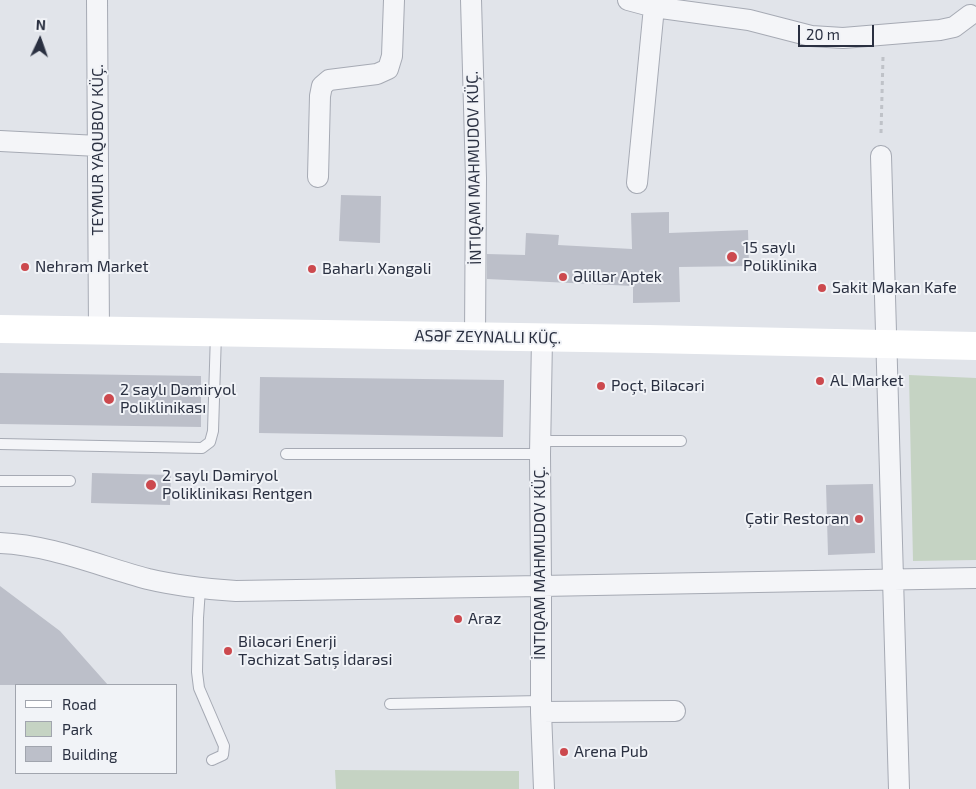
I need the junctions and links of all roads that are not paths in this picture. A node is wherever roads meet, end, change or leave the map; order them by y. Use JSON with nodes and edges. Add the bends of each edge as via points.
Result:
{"nodes":[{"id":1,"x":97,"y":0,"type":"edge"},
{"id":2,"x":394,"y":0,"type":"edge"},
{"id":3,"x":471,"y":0,"type":"edge"},
{"id":4,"x":628,"y":0,"type":"edge"},
{"id":5,"x":654,"y":6,"type":"junction"},
{"id":6,"x":970,"y":12,"type":"edge"},
{"id":7,"x":0,"y":141,"type":"edge"},
{"id":8,"x":98,"y":146,"type":"junction"},
{"id":9,"x":881,"y":156,"type":"road end"},
{"id":10,"x":318,"y":177,"type":"dead end"},
{"id":11,"x":637,"y":184,"type":"dead end"},
{"id":12,"x":0,"y":329,"type":"edge"},
{"id":13,"x":99,"y":331,"type":"junction"},
{"id":14,"x":216,"y":332,"type":"junction"},
{"id":15,"x":475,"y":336,"type":"junction"},
{"id":16,"x":542,"y":338,"type":"junction"},
{"id":17,"x":887,"y":344,"type":"junction"},
{"id":18,"x":976,"y":346,"type":"edge"},
{"id":19,"x":681,"y":441,"type":"dead end"},
{"id":20,"x":0,"y":444,"type":"edge"},
{"id":21,"x":540,"y":448,"type":"junction"},
{"id":22,"x":286,"y":454,"type":"dead end"},
{"id":23,"x":0,"y":480,"type":"edge"},
{"id":24,"x":70,"y":480,"type":"dead end"},
{"id":25,"x":0,"y":543,"type":"edge"},
{"id":26,"x":976,"y":578,"type":"edge"},
{"id":27,"x":894,"y":580,"type":"junction"},
{"id":28,"x":541,"y":586,"type":"junction"},
{"id":29,"x":200,"y":589,"type":"junction"},
{"id":30,"x":390,"y":704,"type":"dead end"},
{"id":31,"x":541,"y":706,"type":"junction"},
{"id":32,"x":675,"y":711,"type":"dead end"},
{"id":33,"x":212,"y":760,"type":"dead end"},
{"id":34,"x":544,"y":789,"type":"edge"},
{"id":35,"x":899,"y":789,"type":"edge"}],
"edges":[{"from":1,"to":8,"type":"street","name":"TEYMUR YAQUBOV KÜÇ."},
{"from":2,"to":10,"type":"street","via":[[392,56],[388,69],[377,74],[329,80],[322,86]]},
{"from":3,"to":15,"type":"street","name":"İNTIQAM MAHMUDOV KÜÇ.","via":[[476,178]]},
{"from":4,"to":5,"type":"street"},
{"from":5,"to":6,"type":"street","via":[[749,20],[811,36],[844,38],[940,30],[954,27]]},
{"from":5,"to":11,"type":"street"},
{"from":7,"to":8,"type":"street"},
{"from":8,"to":13,"type":"street","name":"TEYMUR YAQUBOV KÜÇ."},
{"from":9,"to":17,"type":"street"},
{"from":12,"to":13,"type":"main road"},
{"from":13,"to":14,"type":"main road"},
{"from":14,"to":15,"type":"main road"},
{"from":14,"to":20,"type":"lane","via":[[213,431],[210,442],[202,448]]},
{"from":15,"to":16,"type":"main road"},
{"from":16,"to":17,"type":"main road"},
{"from":16,"to":21,"type":"street","name":"İNTIQAM MAHMUDOV KÜÇ."},
{"from":17,"to":18,"type":"main road"},
{"from":17,"to":27,"type":"street"},
{"from":19,"to":21,"type":"lane"},
{"from":21,"to":22,"type":"lane"},
{"from":21,"to":28,"type":"street","name":"İNTIQAM MAHMUDOV KÜÇ."},
{"from":23,"to":24,"type":"lane"},
{"from":25,"to":29,"type":"street","via":[[46,549],[149,579]]},
{"from":26,"to":27,"type":"street"},
{"from":27,"to":28,"type":"street"},
{"from":27,"to":35,"type":"street"},
{"from":28,"to":29,"type":"street"},
{"from":28,"to":31,"type":"street","name":"İNTIQAM MAHMUDOV KÜÇ."},
{"from":29,"to":33,"type":"lane","via":[[199,688],[224,746],[223,755]]},
{"from":30,"to":31,"type":"lane"},
{"from":31,"to":32,"type":"street"},
{"from":31,"to":34,"type":"street","name":"İNTIQAM MAHMUDOV KÜÇ."}]}
